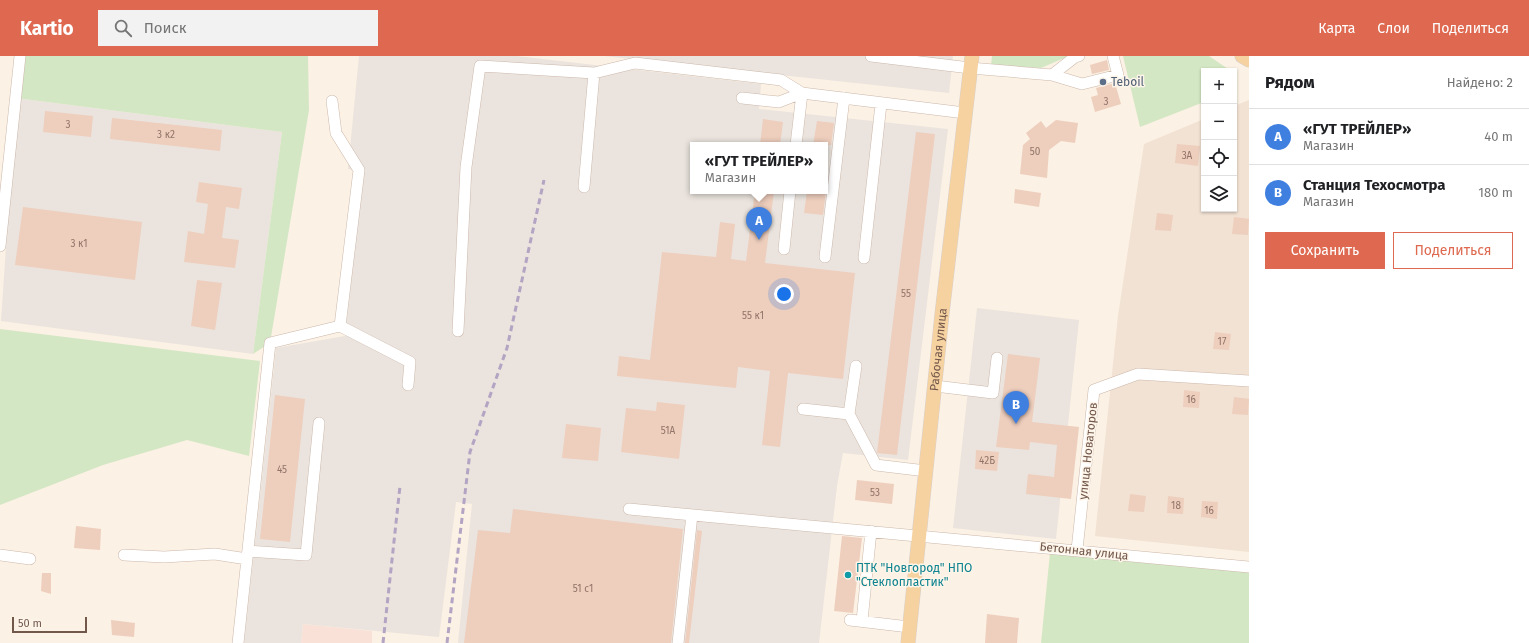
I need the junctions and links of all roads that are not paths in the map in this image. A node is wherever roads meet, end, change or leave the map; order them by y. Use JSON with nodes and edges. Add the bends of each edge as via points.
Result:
{"nodes":[{"id":1,"x":20,"y":56,"type":"edge"},
{"id":2,"x":871,"y":56,"type":"edge"},
{"id":3,"x":1079,"y":56,"type":"edge"},
{"id":4,"x":1113,"y":56,"type":"edge"},
{"id":5,"x":1242,"y":56,"type":"edge"},
{"id":6,"x":1249,"y":60,"type":"edge"},
{"id":7,"x":971,"y":62,"type":"edge"},
{"id":8,"x":594,"y":72,"type":"junction"},
{"id":9,"x":1052,"y":75,"type":"junction"},
{"id":10,"x":802,"y":93,"type":"junction"},
{"id":11,"x":742,"y":98,"type":"dead end"},
{"id":12,"x":844,"y":98,"type":"junction"},
{"id":13,"x":332,"y":101,"type":"dead end"},
{"id":14,"x":881,"y":104,"type":"junction"},
{"id":15,"x":965,"y":114,"type":"junction"},
{"id":16,"x":796,"y":142,"type":"edge"},
{"id":17,"x":584,"y":187,"type":"dead end"},
{"id":18,"x":790,"y":194,"type":"edge"},
{"id":19,"x":0,"y":246,"type":"edge"},
{"id":20,"x":784,"y":249,"type":"dead end"},
{"id":21,"x":825,"y":257,"type":"dead end"},
{"id":22,"x":864,"y":258,"type":"dead end"},
{"id":23,"x":340,"y":326,"type":"junction"},
{"id":24,"x":458,"y":331,"type":"dead end"},
{"id":25,"x":997,"y":358,"type":"dead end"},
{"id":26,"x":856,"y":366,"type":"dead end"},
{"id":27,"x":1249,"y":370,"type":"edge"},
{"id":28,"x":1248,"y":381,"type":"edge"},
{"id":29,"x":408,"y":385,"type":"dead end"},
{"id":30,"x":935,"y":386,"type":"junction"},
{"id":31,"x":803,"y":409,"type":"dead end"},
{"id":32,"x":849,"y":414,"type":"junction"},
{"id":33,"x":319,"y":423,"type":"dead end"},
{"id":34,"x":926,"y":471,"type":"junction"},
{"id":35,"x":629,"y":509,"type":"dead end"},
{"id":36,"x":692,"y":515,"type":"junction"},
{"id":37,"x":871,"y":531,"type":"junction"},
{"id":38,"x":918,"y":535,"type":"junction"},
{"id":39,"x":1077,"y":550,"type":"junction"},
{"id":40,"x":0,"y":555,"type":"edge"},
{"id":41,"x":124,"y":555,"type":"dead end"},
{"id":42,"x":247,"y":555,"type":"junction"},
{"id":43,"x":30,"y":559,"type":"dead end"},
{"id":44,"x":1249,"y":567,"type":"edge"},
{"id":45,"x":850,"y":620,"type":"dead end"},
{"id":46,"x":862,"y":621,"type":"junction"},
{"id":47,"x":909,"y":627,"type":"junction"},
{"id":48,"x":238,"y":643,"type":"edge"},
{"id":49,"x":678,"y":643,"type":"edge"},
{"id":50,"x":908,"y":643,"type":"edge"}],
"edges":[{"from":1,"to":19,"type":"street"},
{"from":2,"to":7,"type":"street"},
{"from":3,"to":9,"type":"street"},
{"from":4,"to":9,"type":"street","via":[[1118,75],[1082,84]]},
{"from":5,"to":6,"type":"main road"},
{"from":7,"to":9,"type":"street"},
{"from":7,"to":15,"type":"main road","name":"Рабочая улица"},
{"from":8,"to":10,"type":"street","via":[[635,63],[781,80]]},
{"from":8,"to":17,"type":"street"},
{"from":8,"to":24,"type":"street","via":[[480,66],[466,167]]},
{"from":10,"to":11,"type":"street","via":[[780,102]]},
{"from":10,"to":12,"type":"street"},
{"from":10,"to":16,"type":"street"},
{"from":12,"to":14,"type":"street"},
{"from":12,"to":21,"type":"street"},
{"from":13,"to":23,"type":"street","via":[[336,133],[359,170]]},
{"from":14,"to":15,"type":"street"},
{"from":14,"to":22,"type":"street"},
{"from":15,"to":30,"type":"main road","name":"Рабочая улица"},
{"from":18,"to":20,"type":"street"},
{"from":23,"to":29,"type":"street","via":[[410,362]]},
{"from":23,"to":42,"type":"street","via":[[270,343]]},
{"from":25,"to":30,"type":"street","via":[[993,393]]},
{"from":26,"to":32,"type":"street"},
{"from":27,"to":28,"type":"street"},
{"from":28,"to":39,"type":"street","name":"улица Новаторов","via":[[1138,374],[1094,390]]},
{"from":30,"to":34,"type":"main road","name":"Рабочая улица"},
{"from":31,"to":32,"type":"street"},
{"from":32,"to":34,"type":"street","via":[[876,465]]},
{"from":33,"to":42,"type":"street","via":[[306,555]]},
{"from":34,"to":38,"type":"main road","name":"Рабочая улица"},
{"from":35,"to":36,"type":"street","name":"Бетонная улица"},
{"from":36,"to":37,"type":"street","name":"Бетонная улица"},
{"from":36,"to":49,"type":"street"},
{"from":37,"to":38,"type":"street","name":"Бетонная улица"},
{"from":37,"to":46,"type":"street"},
{"from":38,"to":39,"type":"street","name":"Бетонная улица"},
{"from":38,"to":47,"type":"main road","name":"Рабочая улица"},
{"from":39,"to":44,"type":"street","name":"Бетонная улица"},
{"from":40,"to":43,"type":"street"},
{"from":41,"to":42,"type":"street"},
{"from":42,"to":48,"type":"street"},
{"from":45,"to":46,"type":"street"},
{"from":46,"to":47,"type":"street"},
{"from":47,"to":50,"type":"main road","name":"Рабочая улица"}]}
